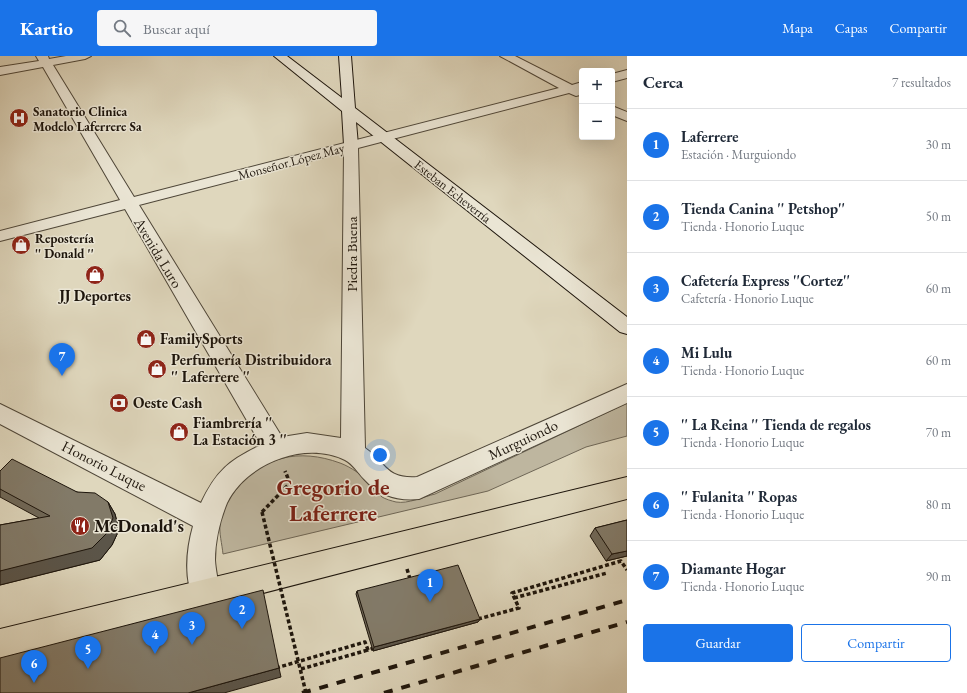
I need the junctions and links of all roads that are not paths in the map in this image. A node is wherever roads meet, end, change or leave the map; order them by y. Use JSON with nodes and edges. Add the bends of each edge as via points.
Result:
{"nodes":[{"id":1,"x":85,"y":56,"type":"edge"},
{"id":2,"x":280,"y":56,"type":"edge"},
{"id":3,"x":345,"y":56,"type":"edge"},
{"id":4,"x":506,"y":56,"type":"edge"},
{"id":5,"x":44,"y":59,"type":"edge"},
{"id":6,"x":0,"y":71,"type":"edge"},
{"id":7,"x":627,"y":74,"type":"edge"},
{"id":8,"x":615,"y":77,"type":"edge"},
{"id":9,"x":578,"y":90,"type":"edge"},
{"id":10,"x":349,"y":109,"type":"junction"},
{"id":11,"x":615,"y":111,"type":"edge"},
{"id":12,"x":627,"y":117,"type":"edge"},
{"id":13,"x":383,"y":136,"type":"junction"},
{"id":14,"x":351,"y":145,"type":"junction"},
{"id":15,"x":129,"y":204,"type":"junction"},
{"id":16,"x":0,"y":236,"type":"edge"},
{"id":17,"x":627,"y":327,"type":"edge"},
{"id":18,"x":627,"y":393,"type":"edge"},
{"id":19,"x":0,"y":413,"type":"edge"},
{"id":20,"x":276,"y":448,"type":"junction"},
{"id":21,"x":353,"y":452,"type":"junction"},
{"id":22,"x":627,"y":488,"type":"edge"},
{"id":23,"x":208,"y":520,"type":"junction"},
{"id":24,"x":205,"y":594,"type":"junction"},
{"id":25,"x":0,"y":645,"type":"edge"}],
"edges":[{"from":1,"to":5,"type":"street"},
{"from":2,"to":10,"type":"street","name":"Esteban Echeverría"},
{"from":3,"to":10,"type":"street","name":"Piedra Buena"},
{"from":4,"to":9,"type":"street"},
{"from":5,"to":6,"type":"street"},
{"from":5,"to":15,"type":"street","name":"Avenida Luro"},
{"from":7,"to":8,"type":"street"},
{"from":9,"to":13,"type":"street","name":"Monseñor López May"},
{"from":10,"to":13,"type":"street","name":"Esteban Echeverría"},
{"from":10,"to":14,"type":"street","name":"Piedra Buena"},
{"from":11,"to":12,"type":"street"},
{"from":13,"to":14,"type":"street","name":"Monseñor López May"},
{"from":13,"to":17,"type":"street","name":"Esteban Echeverría"},
{"from":14,"to":15,"type":"street","name":"Monseñor López May"},
{"from":14,"to":21,"type":"street","name":"Piedra Buena"},
{"from":15,"to":16,"type":"street","name":"Monseñor López May"},
{"from":15,"to":20,"type":"street","name":"Avenida Luro"},
{"from":18,"to":21,"type":"street","name":"Murguiondo","via":[[419,488],[404,490],[379,480]]},
{"from":19,"to":23,"type":"street","name":"Honorio Luque"},
{"from":20,"to":21,"type":"street","via":[[302,442],[327,444]]},
{"from":20,"to":23,"type":"street","via":[[249,462],[227,480]]},
{"from":22,"to":24,"type":"main road"},
{"from":23,"to":24,"type":"street","via":[[202,558]]},
{"from":24,"to":25,"type":"main road"}]}
